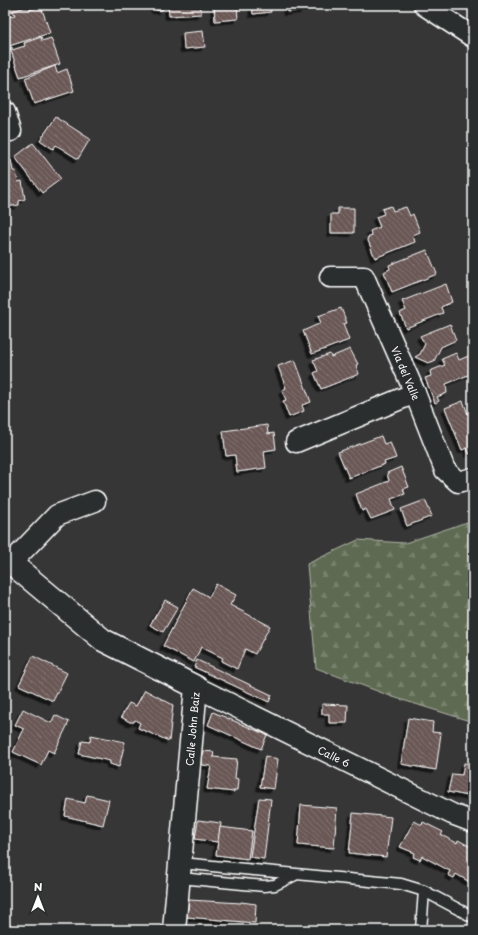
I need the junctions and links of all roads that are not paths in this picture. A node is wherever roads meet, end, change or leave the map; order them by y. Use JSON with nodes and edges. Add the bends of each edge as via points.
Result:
{"nodes":[{"id":1,"x":424,"y":5,"type":"edge"},
{"id":2,"x":473,"y":38,"type":"edge"},
{"id":3,"x":5,"y":112,"type":"edge"},
{"id":4,"x":5,"y":132,"type":"edge"},
{"id":5,"x":330,"y":278,"type":"dead end"},
{"id":6,"x":415,"y":393,"type":"junction"},
{"id":7,"x":296,"y":442,"type":"dead end"},
{"id":8,"x":473,"y":478,"type":"edge"},
{"id":9,"x":95,"y":501,"type":"dead end"},
{"id":10,"x":8,"y":561,"type":"edge"},
{"id":11,"x":196,"y":687,"type":"junction"},
{"id":12,"x":473,"y":822,"type":"edge"},
{"id":13,"x":180,"y":870,"type":"junction"},
{"id":14,"x":295,"y":875,"type":"junction"},
{"id":15,"x":424,"y":891,"type":"junction"},
{"id":16,"x":473,"y":917,"type":"edge"},
{"id":17,"x":174,"y":930,"type":"edge"},
{"id":18,"x":421,"y":930,"type":"edge"}],
"edges":[{"from":1,"to":2,"type":"street"},
{"from":3,"to":4,"type":"street","via":[[11,131]]},
{"from":5,"to":6,"type":"street","name":"Vía del Valle","via":[[364,278]]},
{"from":6,"to":7,"type":"street"},
{"from":6,"to":8,"type":"street","name":"Vía del Valle","via":[[444,470],[458,482]]},
{"from":9,"to":10,"type":"street","via":[[57,515]]},
{"from":10,"to":11,"type":"street","name":"Calle John Baiz","via":[[103,640]]},
{"from":11,"to":12,"type":"street","name":"Calle 6","via":[[452,814]]},
{"from":11,"to":13,"type":"street","name":"Calle John Baiz"},
{"from":13,"to":14,"type":"lane","via":[[272,871]]},
{"from":13,"to":14,"type":"lane","via":[[264,886],[275,885]]},
{"from":13,"to":17,"type":"street","name":"Calle John Baiz"},
{"from":14,"to":15,"type":"lane","via":[[401,884]]},
{"from":15,"to":16,"type":"lane"},
{"from":15,"to":18,"type":"lane"}]}
